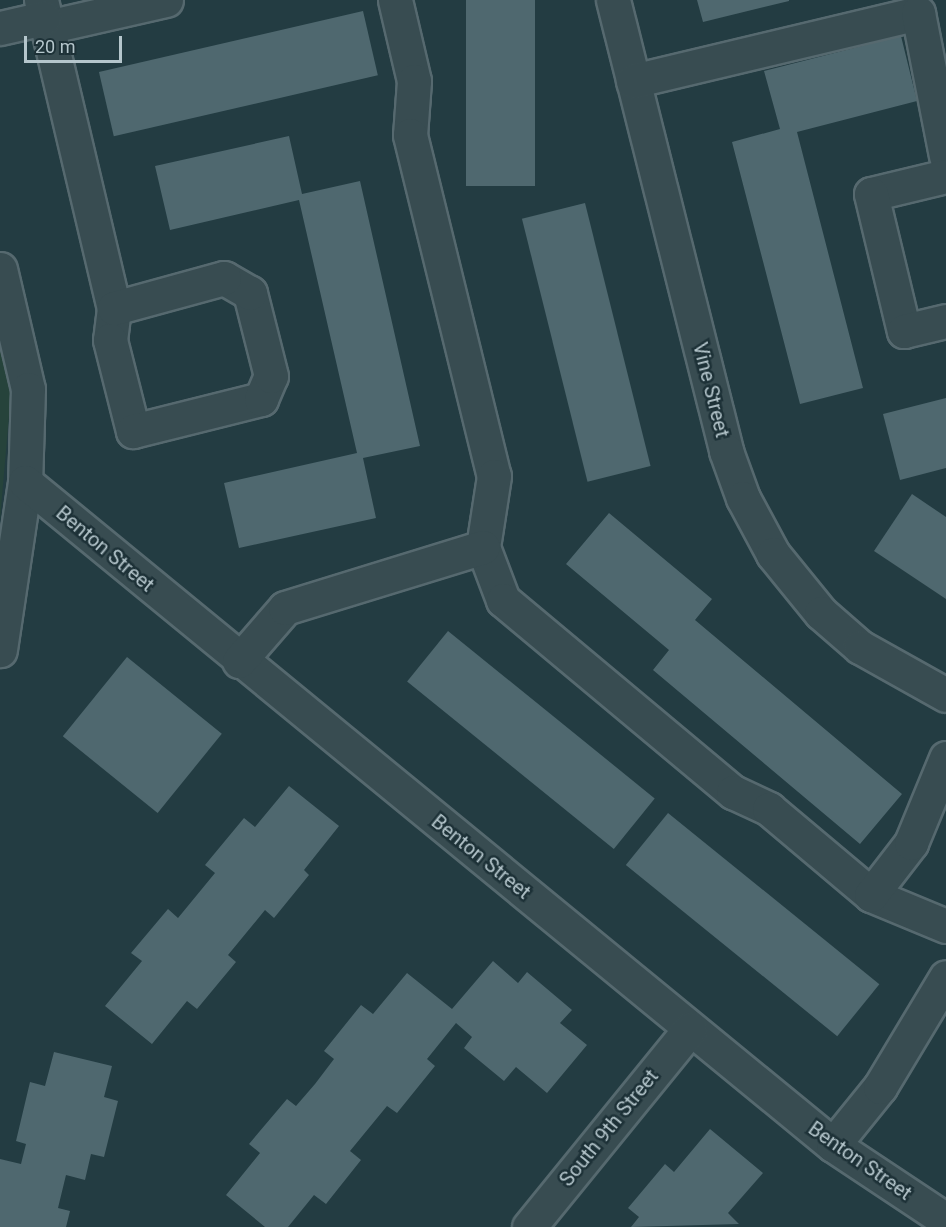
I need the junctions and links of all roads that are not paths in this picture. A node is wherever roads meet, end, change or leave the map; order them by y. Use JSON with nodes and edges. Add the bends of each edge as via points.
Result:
{"nodes":[{"id":1,"x":166,"y":0,"type":"edge"},
{"id":2,"x":395,"y":0,"type":"edge"},
{"id":3,"x":613,"y":0,"type":"edge"},
{"id":4,"x":44,"y":15,"type":"edge"},
{"id":5,"x":0,"y":28,"type":"edge"},
{"id":6,"x":633,"y":81,"type":"junction"},
{"id":7,"x":946,"y":156,"type":"edge"},
{"id":8,"x":946,"y":176,"type":"edge"},
{"id":9,"x":0,"y":269,"type":"edge"},
{"id":10,"x":114,"y":308,"type":"junction"},
{"id":11,"x":946,"y":321,"type":"edge"},
{"id":12,"x":25,"y":482,"type":"junction"},
{"id":13,"x":483,"y":547,"type":"junction"},
{"id":14,"x":0,"y":650,"type":"edge"},
{"id":15,"x":239,"y":661,"type":"junction"},
{"id":16,"x":946,"y":695,"type":"edge"},
{"id":17,"x":946,"y":758,"type":"edge"},
{"id":18,"x":871,"y":895,"type":"junction"},
{"id":19,"x":946,"y":926,"type":"edge"},
{"id":20,"x":946,"y":976,"type":"edge"},
{"id":21,"x":690,"y":1029,"type":"junction"},
{"id":22,"x":833,"y":1144,"type":"junction"},
{"id":23,"x":937,"y":1220,"type":"edge"},
{"id":24,"x":529,"y":1227,"type":"edge"}],
"edges":[{"from":1,"to":4,"type":"street"},
{"from":2,"to":13,"type":"street","via":[[414,81],[410,135],[494,476]]},
{"from":3,"to":6,"type":"street","name":"Vine Street"},
{"from":4,"to":5,"type":"street"},
{"from":4,"to":10,"type":"street"},
{"from":6,"to":7,"type":"street","via":[[918,13]]},
{"from":6,"to":16,"type":"street","name":"Vine Street","via":[[726,451],[743,498],[773,554],[821,613],[860,646]]},
{"from":8,"to":11,"type":"street","via":[[871,194],[904,331]]},
{"from":9,"to":12,"type":"street","via":[[28,390]]},
{"from":10,"to":10,"type":"street","via":[[110,340],[133,431],[261,399],[271,376],[250,293],[224,278]]},
{"from":12,"to":14,"type":"street"},
{"from":12,"to":15,"type":"street","name":"Benton Street"},
{"from":13,"to":15,"type":"street","via":[[285,608]]},
{"from":13,"to":18,"type":"street","via":[[503,600],[733,792],[769,808]]},
{"from":15,"to":21,"type":"street","name":"Benton Street"},
{"from":17,"to":18,"type":"street","via":[[911,843]]},
{"from":18,"to":19,"type":"street"},
{"from":20,"to":22,"type":"street","via":[[880,1087]]},
{"from":21,"to":22,"type":"street","name":"Benton Street"},
{"from":21,"to":24,"type":"street","name":"South 9th Street"},
{"from":22,"to":23,"type":"street","name":"Benton Street"}]}
